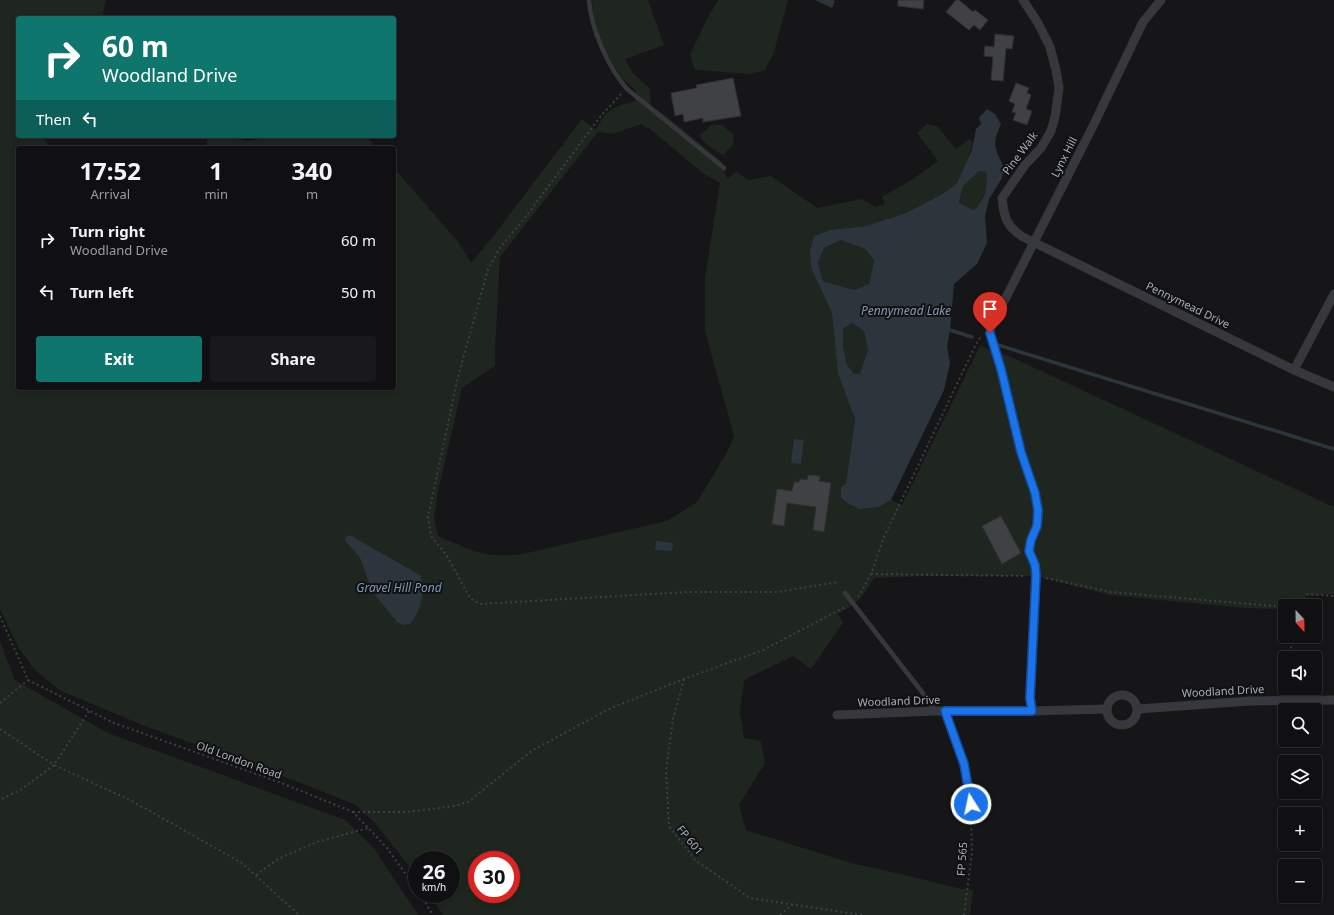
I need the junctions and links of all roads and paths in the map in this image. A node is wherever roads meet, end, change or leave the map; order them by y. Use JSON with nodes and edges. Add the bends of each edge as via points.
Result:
{"nodes":[{"id":1,"x":589,"y":0,"type":"edge"},
{"id":2,"x":1023,"y":0,"type":"edge"},
{"id":3,"x":1161,"y":0,"type":"edge"},
{"id":4,"x":627,"y":89,"type":"junction"},
{"id":5,"x":724,"y":168,"type":"dead end"},
{"id":6,"x":1033,"y":242,"type":"junction"},
{"id":7,"x":1334,"y":294,"type":"edge"},
{"id":8,"x":990,"y":327,"type":"junction"},
{"id":9,"x":1294,"y":370,"type":"junction"},
{"id":10,"x":1334,"y":387,"type":"edge"},
{"id":11,"x":871,"y":574,"type":"junction"},
{"id":12,"x":1036,"y":576,"type":"junction"},
{"id":13,"x":838,"y":582,"type":"dead end"},
{"id":14,"x":846,"y":593,"type":"dead end"},
{"id":15,"x":1334,"y":596,"type":"edge"},
{"id":16,"x":1304,"y":599,"type":"edge"},
{"id":17,"x":854,"y":601,"type":"dead end"},
{"id":18,"x":849,"y":605,"type":"dead end"},
{"id":19,"x":1278,"y":606,"type":"edge"},
{"id":20,"x":0,"y":616,"type":"edge"},
{"id":21,"x":684,"y":679,"type":"junction"},
{"id":22,"x":28,"y":680,"type":"junction"},
{"id":23,"x":1334,"y":700,"type":"edge"},
{"id":24,"x":0,"y":703,"type":"edge"},
{"id":25,"x":1106,"y":709,"type":"junction"},
{"id":26,"x":1138,"y":709,"type":"junction"},
{"id":27,"x":89,"y":711,"type":"junction"},
{"id":28,"x":935,"y":711,"type":"junction"},
{"id":29,"x":945,"y":711,"type":"junction"},
{"id":30,"x":1032,"y":711,"type":"junction"},
{"id":31,"x":837,"y":715,"type":"dead end"},
{"id":32,"x":0,"y":729,"type":"edge"},
{"id":33,"x":54,"y":765,"type":"junction"},
{"id":34,"x":0,"y":800,"type":"edge"},
{"id":35,"x":971,"y":804,"type":"joint"},
{"id":36,"x":353,"y":812,"type":"junction"},
{"id":37,"x":368,"y":828,"type":"junction"},
{"id":38,"x":255,"y":875,"type":"junction"},
{"id":39,"x":408,"y":877,"type":"edge"},
{"id":40,"x":426,"y":903,"type":"edge"},
{"id":41,"x":793,"y":904,"type":"junction"},
{"id":42,"x":299,"y":915,"type":"edge"},
{"id":43,"x":433,"y":915,"type":"edge"},
{"id":44,"x":780,"y":915,"type":"edge"},
{"id":45,"x":862,"y":915,"type":"edge"},
{"id":46,"x":964,"y":915,"type":"edge"}],
"edges":[{"from":1,"to":4,"type":"lane","via":[[590,13],[603,52]]},
{"from":2,"to":6,"type":"street","name":"Pine Walk","via":[[1050,47],[1059,88],[1051,131],[1002,198],[1007,221],[1013,230]]},
{"from":3,"to":6,"type":"street","name":"Lynx Hill","via":[[1144,22]]},
{"from":4,"to":5,"type":"lane"},
{"from":4,"to":13,"type":"path","via":[[600,116],[500,249],[488,269],[458,377],[428,517],[431,536],[447,556],[470,598],[480,604],[687,592],[777,592]]},
{"from":6,"to":8,"type":"street","name":"Lynx Hill"},
{"from":6,"to":9,"type":"street","name":"Pennymead Drive"},
{"from":7,"to":9,"type":"street"},
{"from":8,"to":11,"type":"path","via":[[975,346],[884,537]]},
{"from":8,"to":12,"type":"street","via":[[1021,452],[1038,505],[1037,526],[1029,551],[1035,565]]},
{"from":9,"to":10,"type":"street","name":"Pennymead Drive"},
{"from":11,"to":12,"type":"path"},
{"from":11,"to":17,"type":"path"},
{"from":12,"to":19,"type":"path","via":[[1111,592]]},
{"from":12,"to":30,"type":"street","via":[[1030,698]]},
{"from":14,"to":28,"type":"lane"},
{"from":15,"to":16,"type":"path","via":[[1308,594]]},
{"from":18,"to":21,"type":"path","via":[[763,650]]},
{"from":20,"to":22,"type":"path"},
{"from":21,"to":36,"type":"path","via":[[611,708],[533,750],[468,802],[407,812]]},
{"from":21,"to":41,"type":"path","name":"FP 601","via":[[673,719],[666,771],[669,826],[695,860],[750,898]]},
{"from":22,"to":24,"type":"path"},
{"from":22,"to":27,"type":"path","name":"Old London Road"},
{"from":23,"to":26,"type":"street","name":"Woodland Drive","via":[[1250,701]]},
{"from":25,"to":26,"type":"street","via":[[1108,701],[1122,694],[1130,696]]},
{"from":25,"to":26,"type":"street","via":[[1108,717],[1114,723],[1122,725],[1130,723],[1136,717]]},
{"from":25,"to":30,"type":"street","name":"Woodland Drive"},
{"from":27,"to":33,"type":"path"},
{"from":27,"to":36,"type":"path","name":"Old London Road","via":[[114,723],[284,784]]},
{"from":28,"to":29,"type":"street","name":"Woodland Drive"},
{"from":28,"to":31,"type":"street","name":"Woodland Drive"},
{"from":29,"to":30,"type":"street","name":"Woodland Drive"},
{"from":29,"to":35,"type":"street","via":[[964,764]]},
{"from":32,"to":33,"type":"path"},
{"from":33,"to":34,"type":"path","via":[[22,789]]},
{"from":33,"to":38,"type":"path","via":[[132,801],[242,863]]},
{"from":35,"to":46,"type":"path","name":"FP 565","via":[[972,852]]},
{"from":36,"to":37,"type":"path","name":"Old London Road"},
{"from":37,"to":38,"type":"path","via":[[317,842],[278,860]]},
{"from":37,"to":39,"type":"path","name":"Old London Road","via":[[387,848]]},
{"from":38,"to":42,"type":"path"},
{"from":40,"to":43,"type":"path"},
{"from":41,"to":44,"type":"path"},
{"from":41,"to":45,"type":"path","name":"FP 601"}]}
